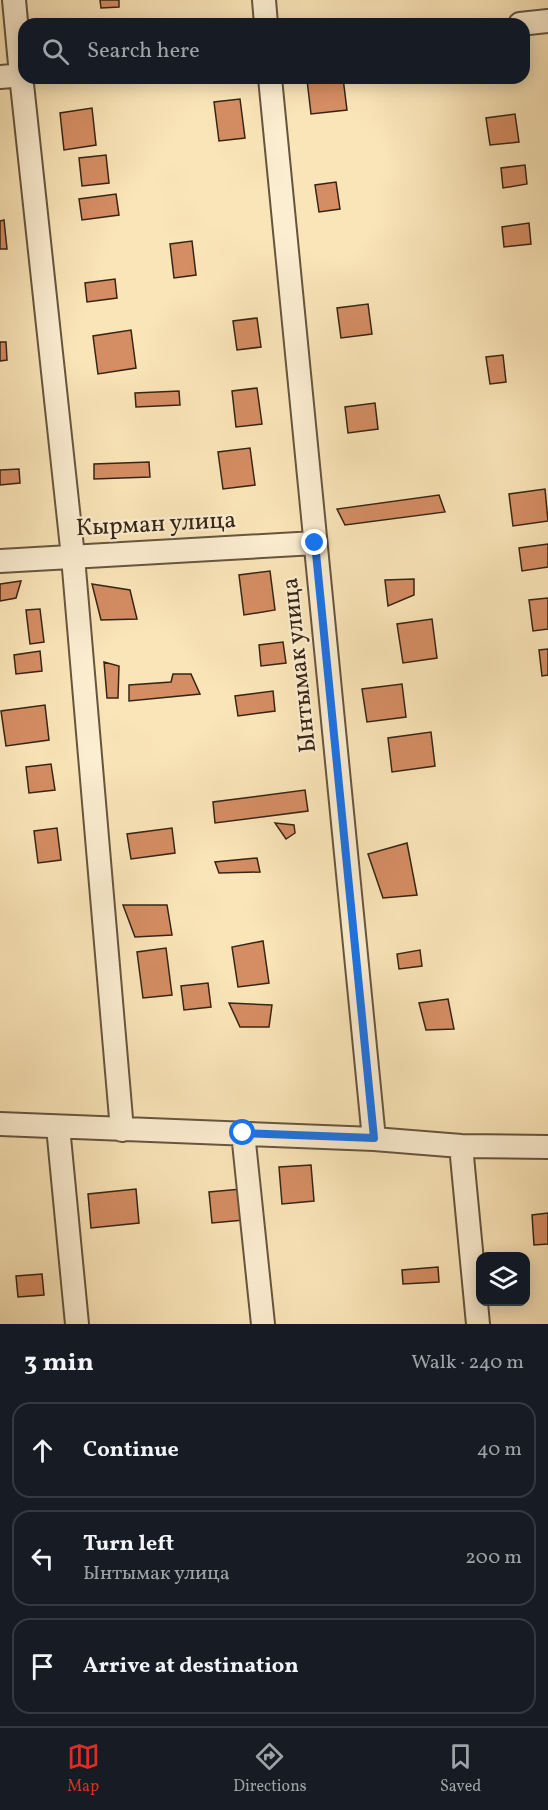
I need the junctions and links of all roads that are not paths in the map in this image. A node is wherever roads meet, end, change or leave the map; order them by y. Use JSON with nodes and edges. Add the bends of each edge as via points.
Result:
{"nodes":[{"id":1,"x":15,"y":0,"type":"edge"},
{"id":2,"x":264,"y":0,"type":"edge"},
{"id":3,"x":266,"y":18,"type":"edge"},
{"id":4,"x":548,"y":21,"type":"edge"},
{"id":5,"x":530,"y":23,"type":"edge"},
{"id":6,"x":15,"y":76,"type":"edge"},
{"id":7,"x":271,"y":84,"type":"edge"},
{"id":8,"x":315,"y":543,"type":"junction"},
{"id":9,"x":73,"y":557,"type":"junction"},
{"id":10,"x":0,"y":561,"type":"edge"},
{"id":11,"x":0,"y":1124,"type":"edge"},
{"id":12,"x":58,"y":1127,"type":"junction"},
{"id":13,"x":122,"y":1130,"type":"junction"},
{"id":14,"x":243,"y":1133,"type":"junction"},
{"id":15,"x":374,"y":1138,"type":"junction"},
{"id":16,"x":460,"y":1146,"type":"junction"},
{"id":17,"x":548,"y":1147,"type":"edge"},
{"id":18,"x":77,"y":1324,"type":"edge"},
{"id":19,"x":263,"y":1324,"type":"edge"},
{"id":20,"x":478,"y":1324,"type":"edge"}],
"edges":[{"from":1,"to":6,"type":"street"},
{"from":2,"to":3,"type":"street"},
{"from":4,"to":5,"type":"street"},
{"from":6,"to":9,"type":"street"},
{"from":7,"to":8,"type":"street","name":"Ынтымак улица"},
{"from":8,"to":9,"type":"street","name":"Кырман улица"},
{"from":8,"to":15,"type":"street","name":"Ынтымак улица"},
{"from":9,"to":10,"type":"street","name":"Кырман улица"},
{"from":9,"to":13,"type":"street"},
{"from":11,"to":12,"type":"street"},
{"from":12,"to":13,"type":"street"},
{"from":12,"to":18,"type":"street"},
{"from":13,"to":14,"type":"street"},
{"from":14,"to":15,"type":"street"},
{"from":14,"to":19,"type":"street"},
{"from":15,"to":16,"type":"street"},
{"from":16,"to":17,"type":"street"},
{"from":16,"to":20,"type":"street"}]}
